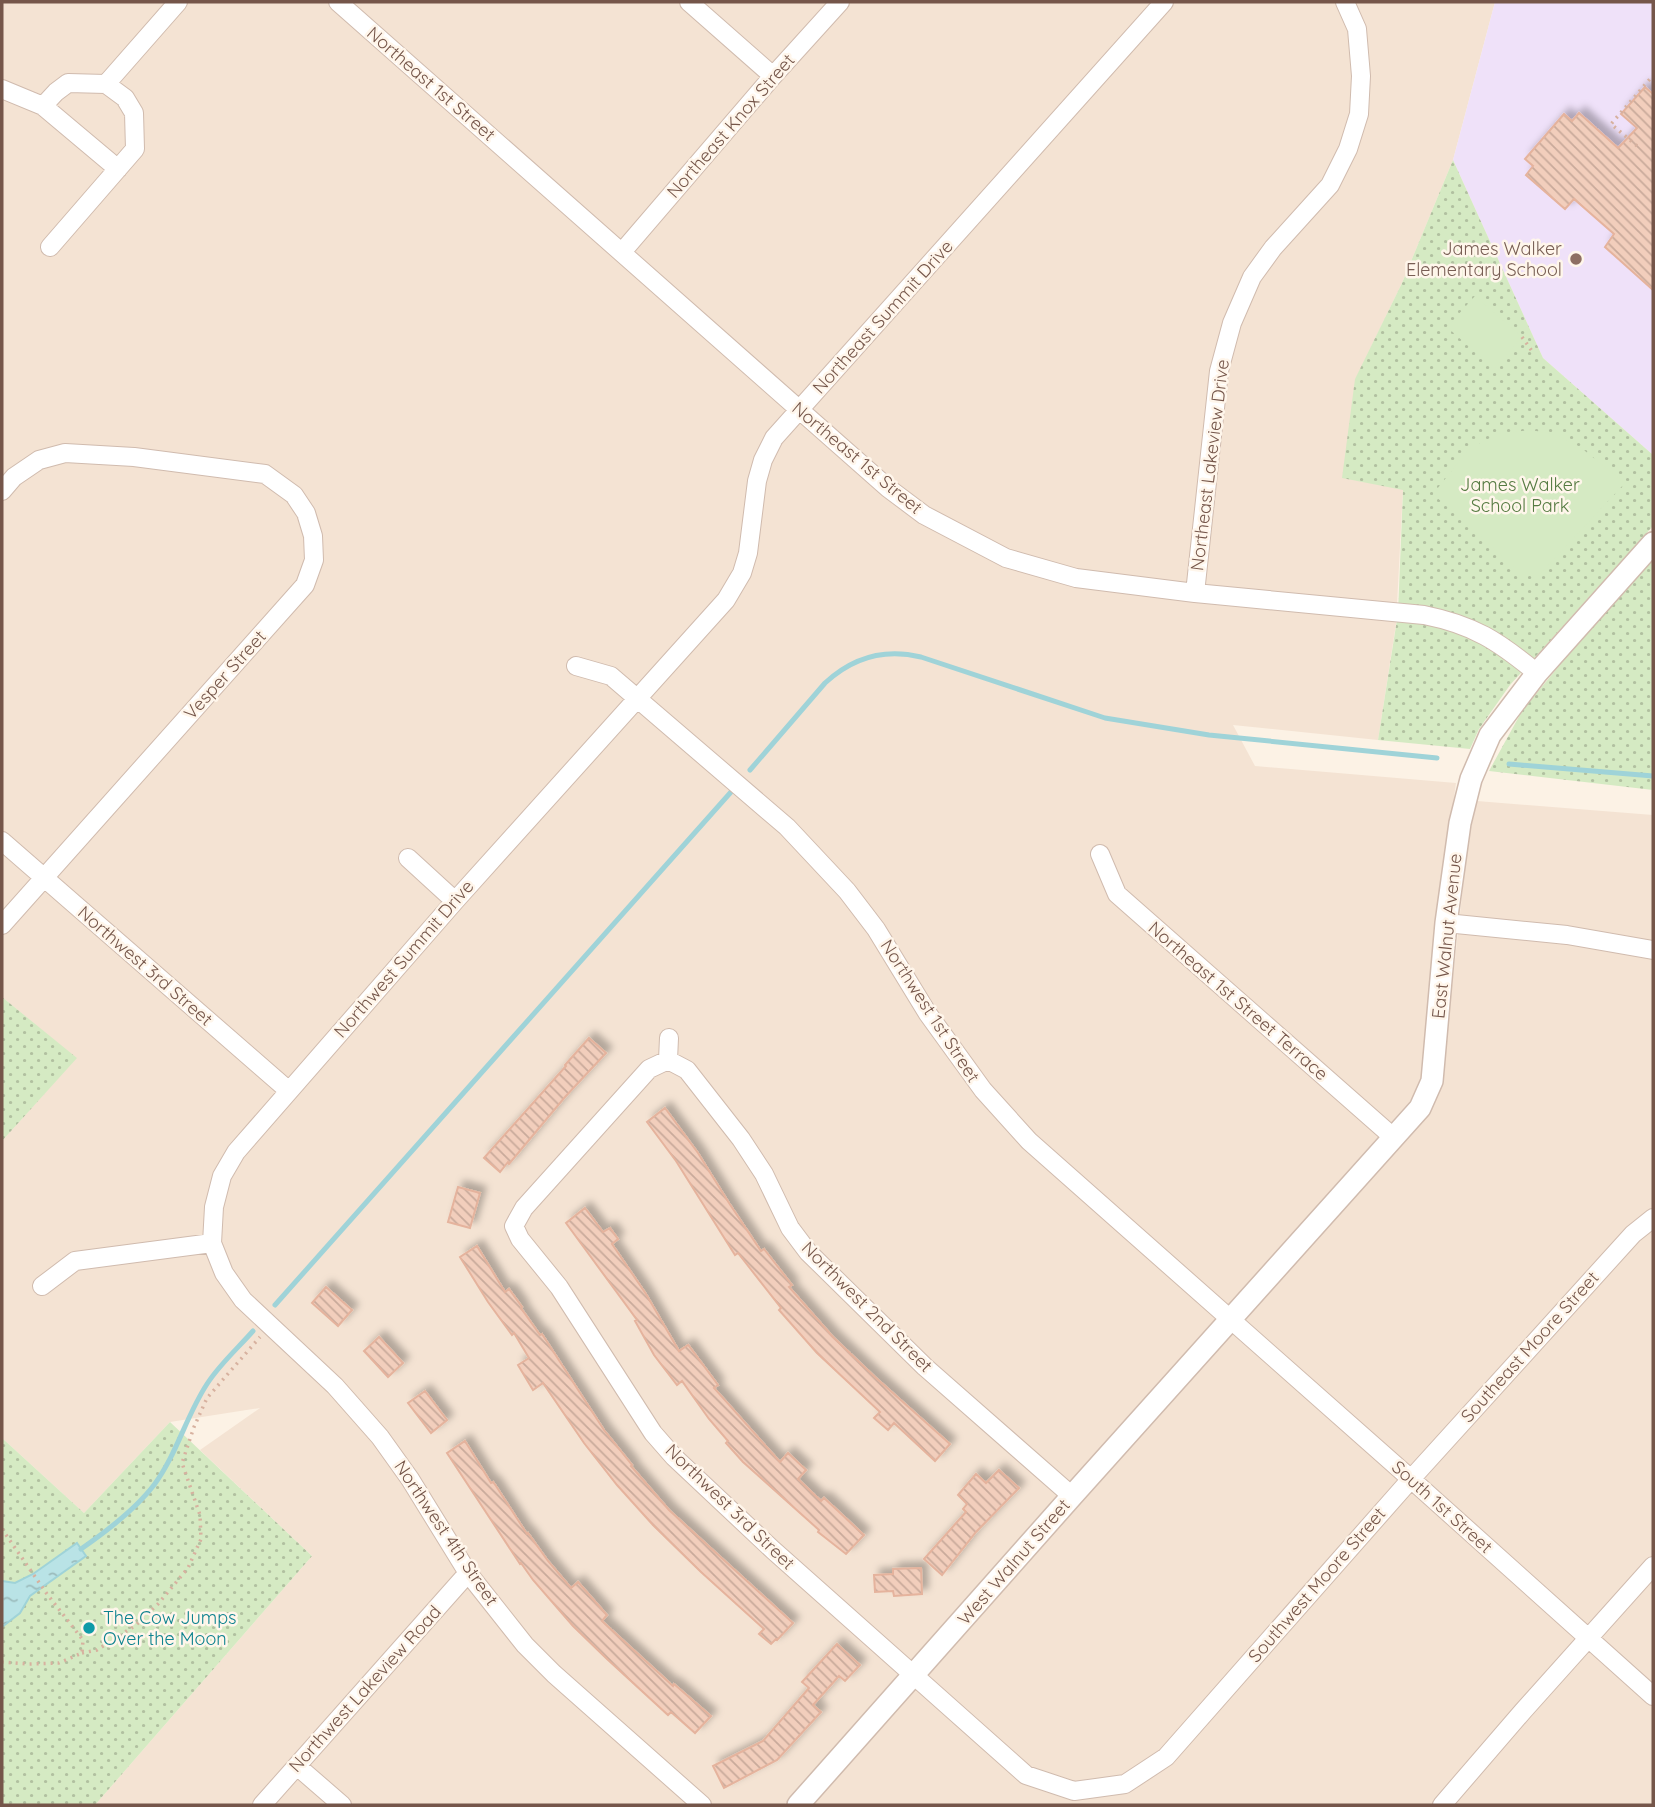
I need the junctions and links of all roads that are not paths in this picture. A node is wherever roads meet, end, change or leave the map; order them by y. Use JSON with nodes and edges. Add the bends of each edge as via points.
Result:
{"nodes":[{"id":1,"x":178,"y":2,"type":"edge"},
{"id":2,"x":338,"y":2,"type":"edge"},
{"id":3,"x":689,"y":2,"type":"edge"},
{"id":4,"x":840,"y":2,"type":"edge"},
{"id":5,"x":1164,"y":2,"type":"edge"},
{"id":6,"x":1345,"y":2,"type":"edge"},
{"id":7,"x":773,"y":76,"type":"junction"},
{"id":8,"x":106,"y":83,"type":"junction"},
{"id":9,"x":2,"y":89,"type":"edge"},
{"id":10,"x":43,"y":106,"type":"junction"},
{"id":11,"x":118,"y":169,"type":"junction"},
{"id":12,"x":50,"y":247,"type":"dead end"},
{"id":13,"x":622,"y":252,"type":"junction"},
{"id":14,"x":800,"y":410,"type":"junction"},
{"id":15,"x":2,"y":491,"type":"edge"},
{"id":16,"x":1653,"y":543,"type":"edge"},
{"id":17,"x":1195,"y":593,"type":"junction"},
{"id":18,"x":576,"y":666,"type":"dead end"},
{"id":19,"x":1537,"y":673,"type":"junction"},
{"id":20,"x":638,"y":697,"type":"junction"},
{"id":21,"x":2,"y":841,"type":"edge"},
{"id":22,"x":1100,"y":854,"type":"dead end"},
{"id":23,"x":408,"y":858,"type":"dead end"},
{"id":24,"x":43,"y":877,"type":"junction"},
{"id":25,"x":455,"y":901,"type":"junction"},
{"id":26,"x":1447,"y":923,"type":"junction"},
{"id":27,"x":2,"y":925,"type":"edge"},
{"id":28,"x":1653,"y":950,"type":"edge"},
{"id":29,"x":669,"y":1038,"type":"dead end"},
{"id":30,"x":668,"y":1060,"type":"junction"},
{"id":31,"x":289,"y":1091,"type":"junction"},
{"id":32,"x":1393,"y":1137,"type":"junction"},
{"id":33,"x":1653,"y":1218,"type":"edge"},
{"id":34,"x":212,"y":1242,"type":"junction"},
{"id":35,"x":43,"y":1286,"type":"dead end"},
{"id":36,"x":1230,"y":1319,"type":"junction"},
{"id":37,"x":1411,"y":1479,"type":"junction"},
{"id":38,"x":1072,"y":1496,"type":"junction"},
{"id":39,"x":1653,"y":1566,"type":"edge"},
{"id":40,"x":468,"y":1573,"type":"junction"},
{"id":41,"x":1589,"y":1639,"type":"junction"},
{"id":42,"x":914,"y":1676,"type":"junction"},
{"id":43,"x":1223,"y":1691,"type":"joint"},
{"id":44,"x":1653,"y":1696,"type":"edge"},
{"id":45,"x":297,"y":1766,"type":"junction"},
{"id":46,"x":262,"y":1805,"type":"edge"},
{"id":47,"x":342,"y":1805,"type":"edge"},
{"id":48,"x":702,"y":1805,"type":"edge"},
{"id":49,"x":798,"y":1805,"type":"edge"},
{"id":50,"x":1442,"y":1805,"type":"edge"}],
"edges":[{"from":1,"to":8,"type":"street"},
{"from":2,"to":13,"type":"street","name":"Northeast 1st Street"},
{"from":3,"to":7,"type":"street"},
{"from":4,"to":7,"type":"street","name":"Northeast Knox Street"},
{"from":5,"to":14,"type":"street","name":"Northeast Summit Drive"},
{"from":6,"to":17,"type":"street","name":"Northeast Lakeview Drive","via":[[1357,29],[1359,114],[1330,186],[1252,277],[1232,323],[1219,370]]},
{"from":7,"to":13,"type":"street","name":"Northeast Knox Street"},
{"from":8,"to":10,"type":"street","via":[[68,83]]},
{"from":8,"to":11,"type":"street","via":[[125,98],[134,113],[135,149]]},
{"from":9,"to":10,"type":"street"},
{"from":10,"to":11,"type":"street"},
{"from":11,"to":12,"type":"street"},
{"from":13,"to":14,"type":"street","name":"Northeast 1st Street"},
{"from":14,"to":17,"type":"street","name":"Northeast 1st Street","via":[[915,508],[1006,558],[1076,578]]},
{"from":14,"to":20,"type":"street","name":"Northeast Summit Drive","via":[[774,438],[763,460],[742,573],[726,600]]},
{"from":15,"to":24,"type":"street","name":"Vesper Street","via":[[39,460],[65,453],[246,471],[265,474],[294,495],[313,536],[314,559],[305,584]]},
{"from":16,"to":19,"type":"street","name":"East Walnut Avenue"},
{"from":17,"to":19,"type":"street","name":"Northeast 1st Street","via":[[1447,620],[1505,647]]},
{"from":18,"to":20,"type":"street","name":"Northwest 1st Street","via":[[611,676]]},
{"from":19,"to":26,"type":"street","name":"East Walnut Avenue","via":[[1490,735],[1471,779],[1460,823]]},
{"from":20,"to":25,"type":"street","name":"Northwest Summit Drive"},
{"from":20,"to":36,"type":"street","name":"Northwest 1st Street","via":[[787,827],[847,891],[983,1090],[1029,1141]]},
{"from":21,"to":24,"type":"street","name":"Northwest 3rd Street"},
{"from":22,"to":32,"type":"street","name":"Northeast 1st Street Terrace","via":[[1117,894]]},
{"from":23,"to":25,"type":"street"},
{"from":24,"to":27,"type":"street","name":"Vesper Street"},
{"from":24,"to":31,"type":"street","name":"Northwest 3rd Street"},
{"from":25,"to":31,"type":"street","name":"Northwest Summit Drive"},
{"from":26,"to":28,"type":"street","via":[[1567,935]]},
{"from":26,"to":32,"type":"street","name":"East Walnut Avenue","via":[[1432,1081],[1420,1108]]},
{"from":29,"to":30,"type":"street"},
{"from":30,"to":38,"type":"street","name":"Northwest 2nd Street","via":[[687,1070],[741,1139],[790,1228],[816,1260],[925,1367]]},
{"from":30,"to":42,"type":"street","name":"Northwest 3rd Street","via":[[649,1069],[524,1209],[514,1226],[653,1433],[674,1457]]},
{"from":31,"to":34,"type":"street","name":"Northwest Summit Drive","via":[[222,1176]]},
{"from":32,"to":36,"type":"street","name":"East Walnut Avenue"},
{"from":33,"to":37,"type":"street","name":"Southeast Moore Street","via":[[1633,1234]]},
{"from":34,"to":35,"type":"street","via":[[75,1261]]},
{"from":34,"to":40,"type":"street","name":"Northwest 4th Street","via":[[224,1273],[243,1300],[335,1386],[380,1437]]},
{"from":36,"to":37,"type":"street","name":"South 1st Street"},
{"from":36,"to":38,"type":"street","name":"West Walnut Street"},
{"from":37,"to":41,"type":"street","name":"South 1st Street"},
{"from":37,"to":43,"type":"street","name":"Southwest Moore Street"},
{"from":38,"to":42,"type":"street","name":"West Walnut Street"},
{"from":39,"to":41,"type":"street"},
{"from":40,"to":45,"type":"street","name":"Northwest Lakeview Road"},
{"from":40,"to":48,"type":"street","name":"Northwest 4th Street","via":[[554,1674]]},
{"from":41,"to":44,"type":"street","name":"South 1st Street"},
{"from":41,"to":50,"type":"street"},
{"from":42,"to":43,"type":"street","name":"Northwest 3rd Street","via":[[1026,1775],[1074,1791],[1125,1784],[1166,1757]]},
{"from":42,"to":49,"type":"street","name":"West Walnut Street"},
{"from":45,"to":46,"type":"street","name":"Northwest Lakeview Road"},
{"from":45,"to":47,"type":"street"}]}
